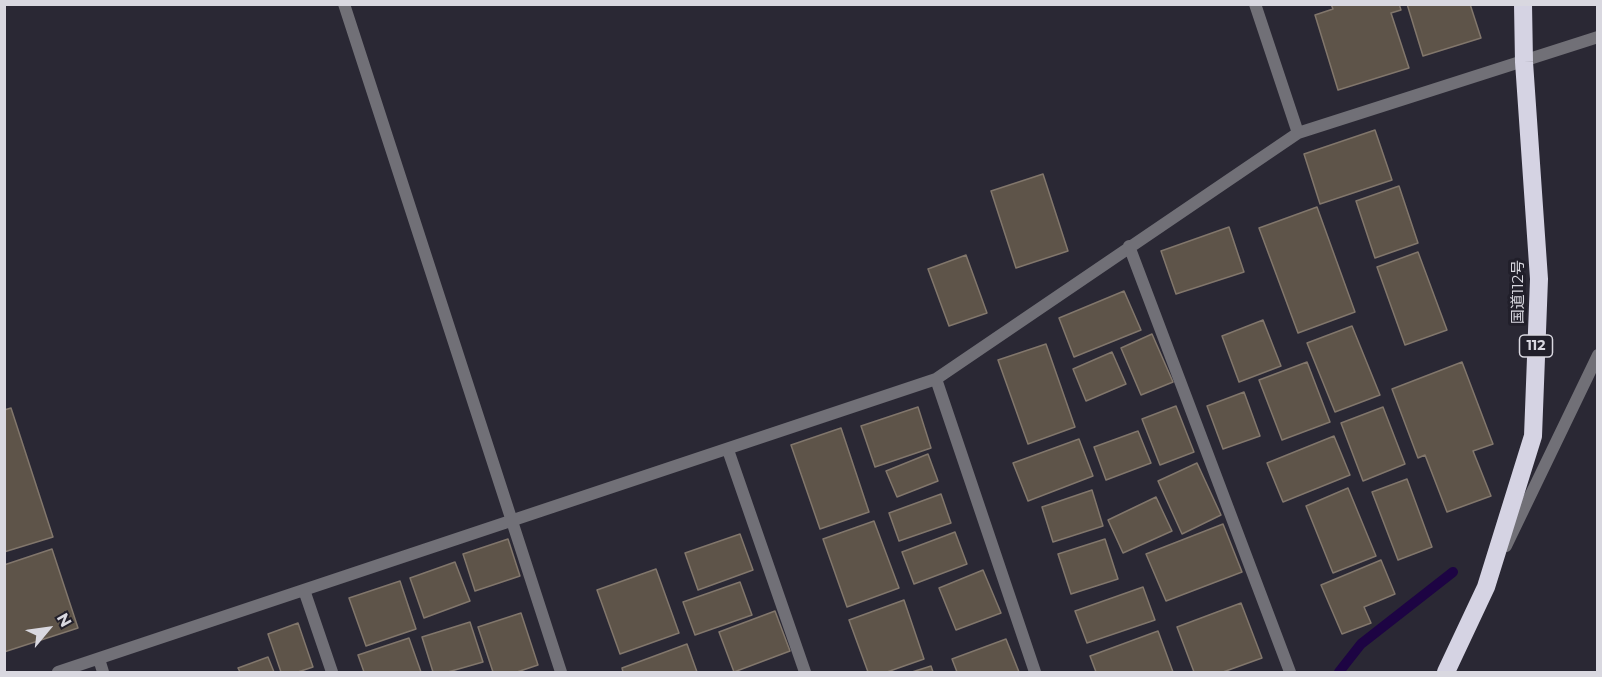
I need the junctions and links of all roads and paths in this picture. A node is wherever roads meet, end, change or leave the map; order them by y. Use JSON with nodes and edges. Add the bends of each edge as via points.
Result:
{"nodes":[{"id":1,"x":344,"y":4,"type":"edge"},
{"id":2,"x":1255,"y":4,"type":"edge"},
{"id":3,"x":1523,"y":4,"type":"edge"},
{"id":4,"x":1598,"y":37,"type":"edge"},
{"id":5,"x":1524,"y":62,"type":"junction"},
{"id":6,"x":1298,"y":133,"type":"junction"},
{"id":7,"x":1129,"y":246,"type":"junction"},
{"id":8,"x":1598,"y":356,"type":"edge"},
{"id":9,"x":936,"y":379,"type":"junction"},
{"id":10,"x":728,"y":450,"type":"junction"},
{"id":11,"x":512,"y":521,"type":"junction"},
{"id":12,"x":1486,"y":587,"type":"junction"},
{"id":13,"x":304,"y":590,"type":"junction"},
{"id":14,"x":99,"y":658,"type":"junction"},
{"id":15,"x":58,"y":672,"type":"edge"},
{"id":16,"x":104,"y":672,"type":"edge"},
{"id":17,"x":332,"y":672,"type":"edge"},
{"id":18,"x":561,"y":672,"type":"edge"},
{"id":19,"x":805,"y":672,"type":"edge"},
{"id":20,"x":1035,"y":672,"type":"edge"},
{"id":21,"x":1290,"y":672,"type":"edge"},
{"id":22,"x":1446,"y":672,"type":"edge"}],
"edges":[{"from":1,"to":11,"type":"lane"},
{"from":2,"to":6,"type":"lane"},
{"from":3,"to":5,"type":"highway","name":"国道112号","number":"112"},
{"from":4,"to":5,"type":"lane"},
{"from":5,"to":6,"type":"lane"},
{"from":5,"to":12,"type":"highway","name":"国道112号","number":"112","via":[[1539,279],[1533,436]]},
{"from":6,"to":7,"type":"lane"},
{"from":7,"to":9,"type":"lane"},
{"from":7,"to":21,"type":"lane"},
{"from":8,"to":12,"type":"lane"},
{"from":9,"to":10,"type":"lane"},
{"from":9,"to":20,"type":"lane"},
{"from":10,"to":11,"type":"lane"},
{"from":10,"to":19,"type":"lane"},
{"from":11,"to":13,"type":"lane"},
{"from":11,"to":18,"type":"lane"},
{"from":12,"to":22,"type":"highway","name":"国道112号","number":"112"},
{"from":13,"to":14,"type":"lane"},
{"from":13,"to":17,"type":"lane"},
{"from":14,"to":15,"type":"lane"},
{"from":14,"to":16,"type":"lane"}]}
